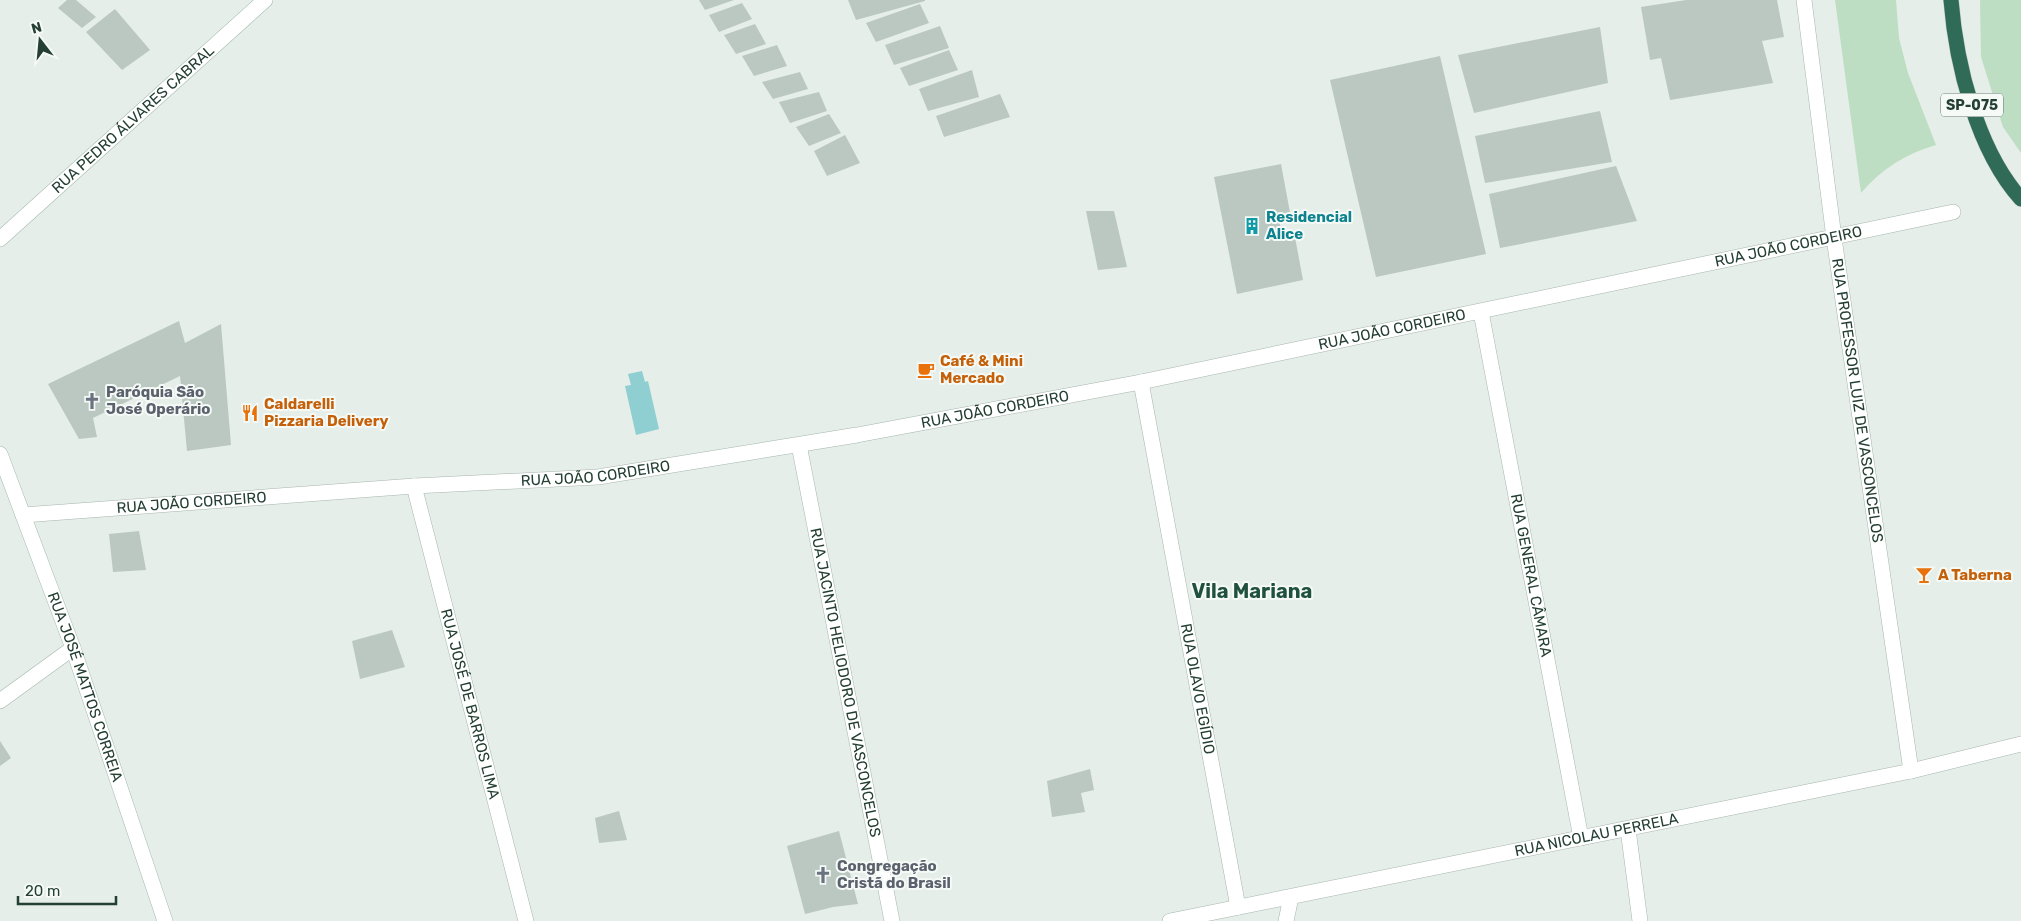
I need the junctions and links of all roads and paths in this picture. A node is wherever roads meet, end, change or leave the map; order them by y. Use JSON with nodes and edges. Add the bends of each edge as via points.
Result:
{"nodes":[{"id":1,"x":265,"y":0,"type":"edge"},
{"id":2,"x":1804,"y":0,"type":"edge"},
{"id":3,"x":1951,"y":0,"type":"edge"},
{"id":4,"x":2021,"y":199,"type":"edge"},
{"id":5,"x":1953,"y":212,"type":"dead end"},
{"id":6,"x":1834,"y":238,"type":"junction"},
{"id":7,"x":0,"y":239,"type":"edge"},
{"id":8,"x":1482,"y":312,"type":"junction"},
{"id":9,"x":1141,"y":382,"type":"junction"},
{"id":10,"x":799,"y":445,"type":"junction"},
{"id":11,"x":0,"y":454,"type":"edge"},
{"id":12,"x":414,"y":486,"type":"junction"},
{"id":13,"x":23,"y":515,"type":"junction"},
{"id":14,"x":73,"y":648,"type":"junction"},
{"id":15,"x":0,"y":701,"type":"edge"},
{"id":16,"x":2021,"y":744,"type":"edge"},
{"id":17,"x":1912,"y":771,"type":"junction"},
{"id":18,"x":1628,"y":829,"type":"junction"},
{"id":19,"x":1580,"y":838,"type":"junction"},
{"id":20,"x":1291,"y":897,"type":"junction"},
{"id":21,"x":1238,"y":907,"type":"junction"},
{"id":22,"x":165,"y":921,"type":"edge"},
{"id":23,"x":526,"y":921,"type":"edge"},
{"id":24,"x":892,"y":921,"type":"edge"},
{"id":25,"x":1170,"y":921,"type":"edge"},
{"id":26,"x":1286,"y":921,"type":"edge"},
{"id":27,"x":1640,"y":921,"type":"edge"}],
"edges":[{"from":1,"to":7,"type":"street","name":"RUA PEDRO ÁLVARES CABRAL"},
{"from":2,"to":6,"type":"street","name":"RUA PROFESSOR LUIZ DE VASCONCELOS"},
{"from":3,"to":4,"type":"highway","number":"SP-075","via":[[1969,98],[1991,155]]},
{"from":5,"to":6,"type":"street","name":"RUA JOÃO CORDEIRO"},
{"from":6,"to":8,"type":"street","name":"RUA JOÃO CORDEIRO"},
{"from":6,"to":17,"type":"street","name":"RUA PROFESSOR LUIZ DE VASCONCELOS"},
{"from":8,"to":9,"type":"street","name":"RUA JOÃO CORDEIRO"},
{"from":8,"to":19,"type":"street","name":"RUA GENERAL CÂMARA"},
{"from":9,"to":10,"type":"street","name":"RUA JOÃO CORDEIRO"},
{"from":9,"to":21,"type":"street","name":"RUA OLAVO EGÍDIO"},
{"from":10,"to":12,"type":"street","name":"RUA JOÃO CORDEIRO","via":[[598,476]]},
{"from":10,"to":24,"type":"street","name":"RUA JACINTO HELIODORO DE VASCONCELOS"},
{"from":11,"to":13,"type":"street","name":"RUA JOSÉ MATTOS CORREIA"},
{"from":12,"to":13,"type":"street","name":"RUA JOÃO CORDEIRO"},
{"from":12,"to":23,"type":"street","name":"RUA JOSÉ DE BARROS LIMA"},
{"from":13,"to":14,"type":"street","name":"RUA JOSÉ MATTOS CORREIA"},
{"from":14,"to":15,"type":"street"},
{"from":14,"to":22,"type":"street","name":"RUA JOSÉ MATTOS CORREIA"},
{"from":16,"to":17,"type":"street","name":"RUA NICOLAU PERRELA"},
{"from":17,"to":18,"type":"street","name":"RUA NICOLAU PERRELA"},
{"from":18,"to":19,"type":"street","name":"RUA NICOLAU PERRELA"},
{"from":18,"to":27,"type":"street"},
{"from":19,"to":20,"type":"street","name":"RUA NICOLAU PERRELA"},
{"from":20,"to":21,"type":"street","name":"RUA NICOLAU PERRELA"},
{"from":20,"to":26,"type":"street"},
{"from":21,"to":25,"type":"street","name":"RUA NICOLAU PERRELA"}]}
